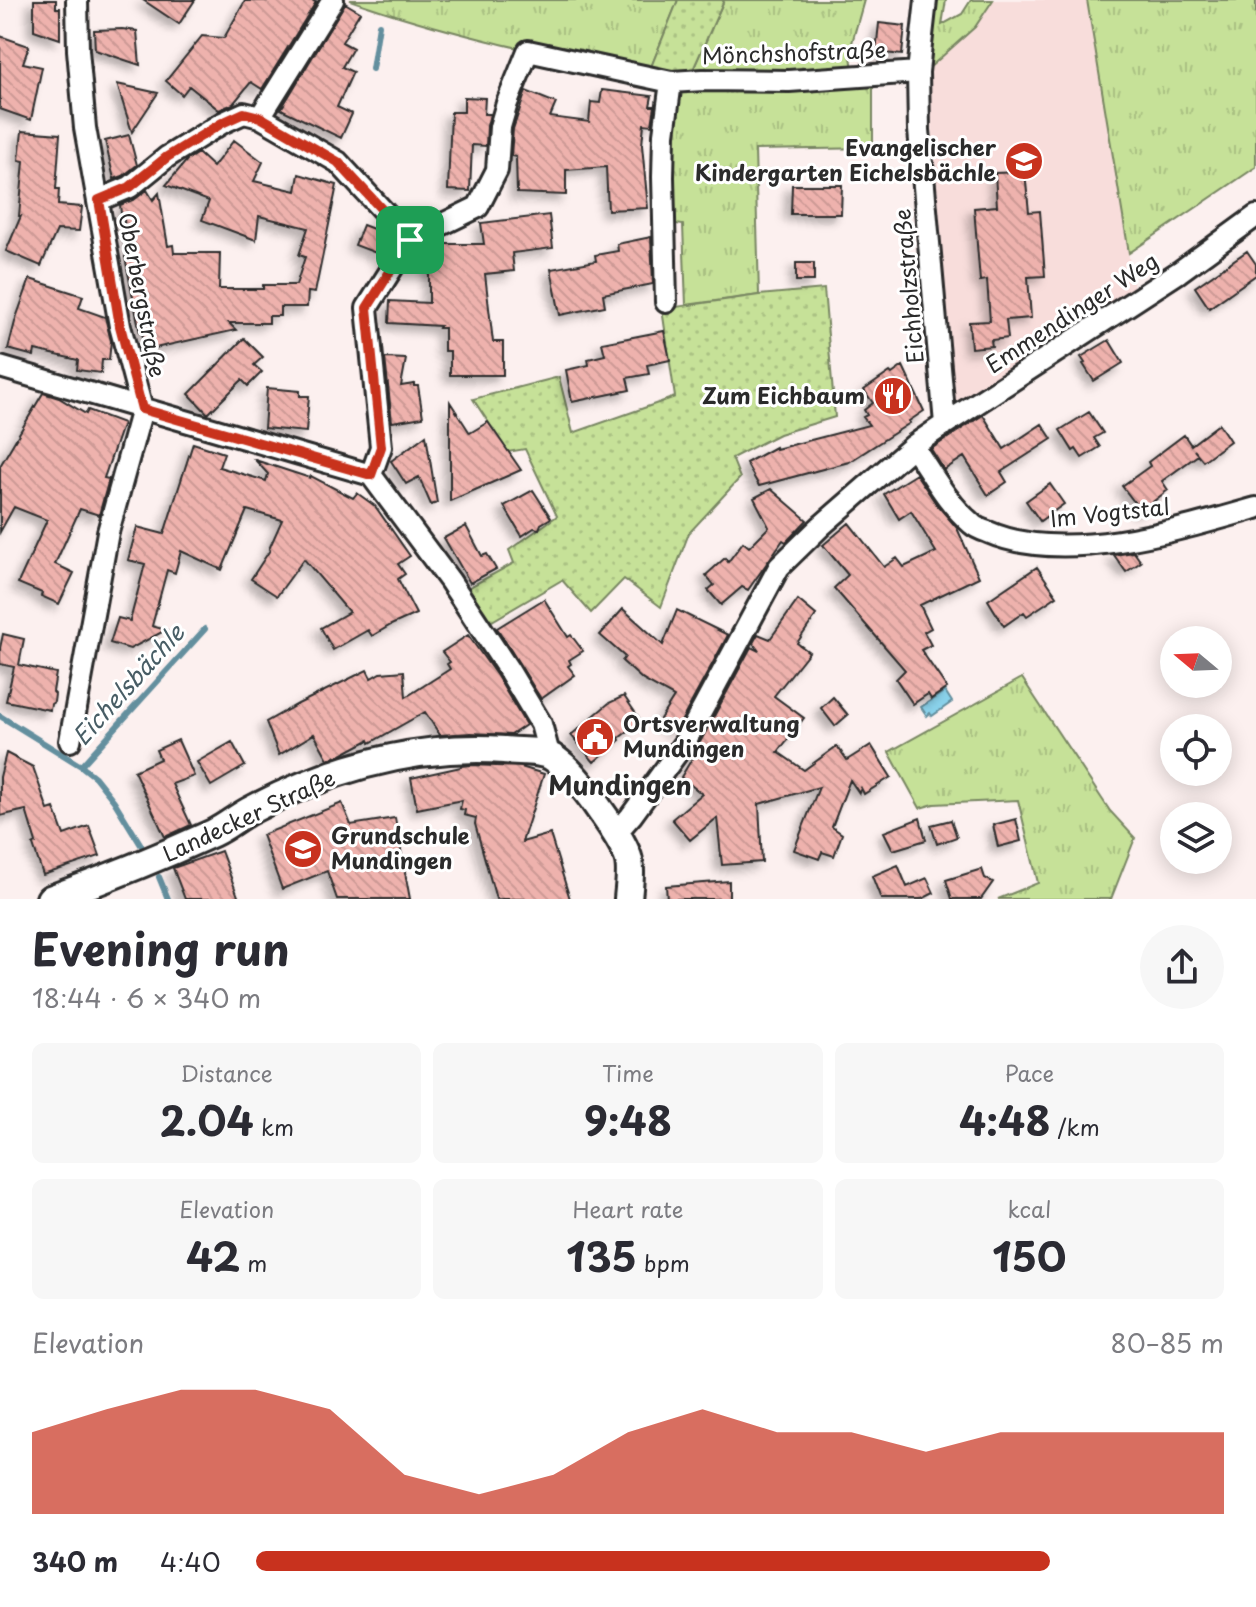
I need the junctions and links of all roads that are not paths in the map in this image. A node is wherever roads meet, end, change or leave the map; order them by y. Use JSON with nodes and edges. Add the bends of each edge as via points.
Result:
{"nodes":[{"id":1,"x":77,"y":0,"type":"edge"},
{"id":2,"x":333,"y":0,"type":"edge"},
{"id":3,"x":926,"y":0,"type":"edge"},
{"id":4,"x":918,"y":72,"type":"junction"},
{"id":5,"x":671,"y":82,"type":"junction"},
{"id":6,"x":260,"y":117,"type":"junction"},
{"id":7,"x":99,"y":200,"type":"junction"},
{"id":8,"x":1256,"y":216,"type":"edge"},
{"id":9,"x":410,"y":240,"type":"junction"},
{"id":10,"x":666,"y":302,"type":"dead end"},
{"id":11,"x":0,"y":367,"type":"edge"},
{"id":12,"x":142,"y":409,"type":"junction"},
{"id":13,"x":945,"y":424,"type":"junction"},
{"id":14,"x":913,"y":446,"type":"junction"},
{"id":15,"x":371,"y":475,"type":"junction"},
{"id":16,"x":1256,"y":508,"type":"edge"},
{"id":17,"x":70,"y":741,"type":"dead end"},
{"id":18,"x":549,"y":754,"type":"junction"},
{"id":19,"x":616,"y":833,"type":"junction"},
{"id":20,"x":629,"y":890,"type":"edge"},
{"id":21,"x":50,"y":899,"type":"edge"}],
"edges":[{"from":1,"to":7,"type":"street","name":"Oberbergstraße","via":[[85,128]]},
{"from":2,"to":6,"type":"street"},
{"from":3,"to":4,"type":"street","name":"Eichholzstraße"},
{"from":4,"to":5,"type":"street","name":"Mönchshofstraße"},
{"from":4,"to":13,"type":"street","name":"Eichholzstraße"},
{"from":5,"to":9,"type":"street","name":"Mönchshofstraße","via":[[528,51],[500,127],[497,170],[478,207]]},
{"from":5,"to":10,"type":"street","via":[[663,177]]},
{"from":6,"to":7,"type":"street","via":[[244,113],[222,123],[130,187]]},
{"from":6,"to":9,"type":"street","via":[[338,162]]},
{"from":7,"to":12,"type":"street","name":"Oberbergstraße","via":[[120,326]]},
{"from":8,"to":13,"type":"street","name":"Emmendinger Weg"},
{"from":9,"to":15,"type":"street","via":[[367,308],[381,447]]},
{"from":11,"to":12,"type":"street"},
{"from":12,"to":15,"type":"street"},
{"from":12,"to":17,"type":"street","via":[[108,532]]},
{"from":13,"to":14,"type":"street","name":"Emmendinger Weg"},
{"from":14,"to":16,"type":"street","name":"Im Vogtstal","via":[[974,526],[1026,544],[1111,541],[1184,529]]},
{"from":14,"to":19,"type":"street","via":[[779,567],[685,742]]},
{"from":15,"to":18,"type":"street","via":[[508,669],[541,724]]},
{"from":18,"to":19,"type":"street","via":[[577,777]]},
{"from":18,"to":21,"type":"street","name":"Landecker Straße","via":[[477,748],[386,759],[320,779],[163,856]]},
{"from":19,"to":20,"type":"street","via":[[629,859]]}]}
